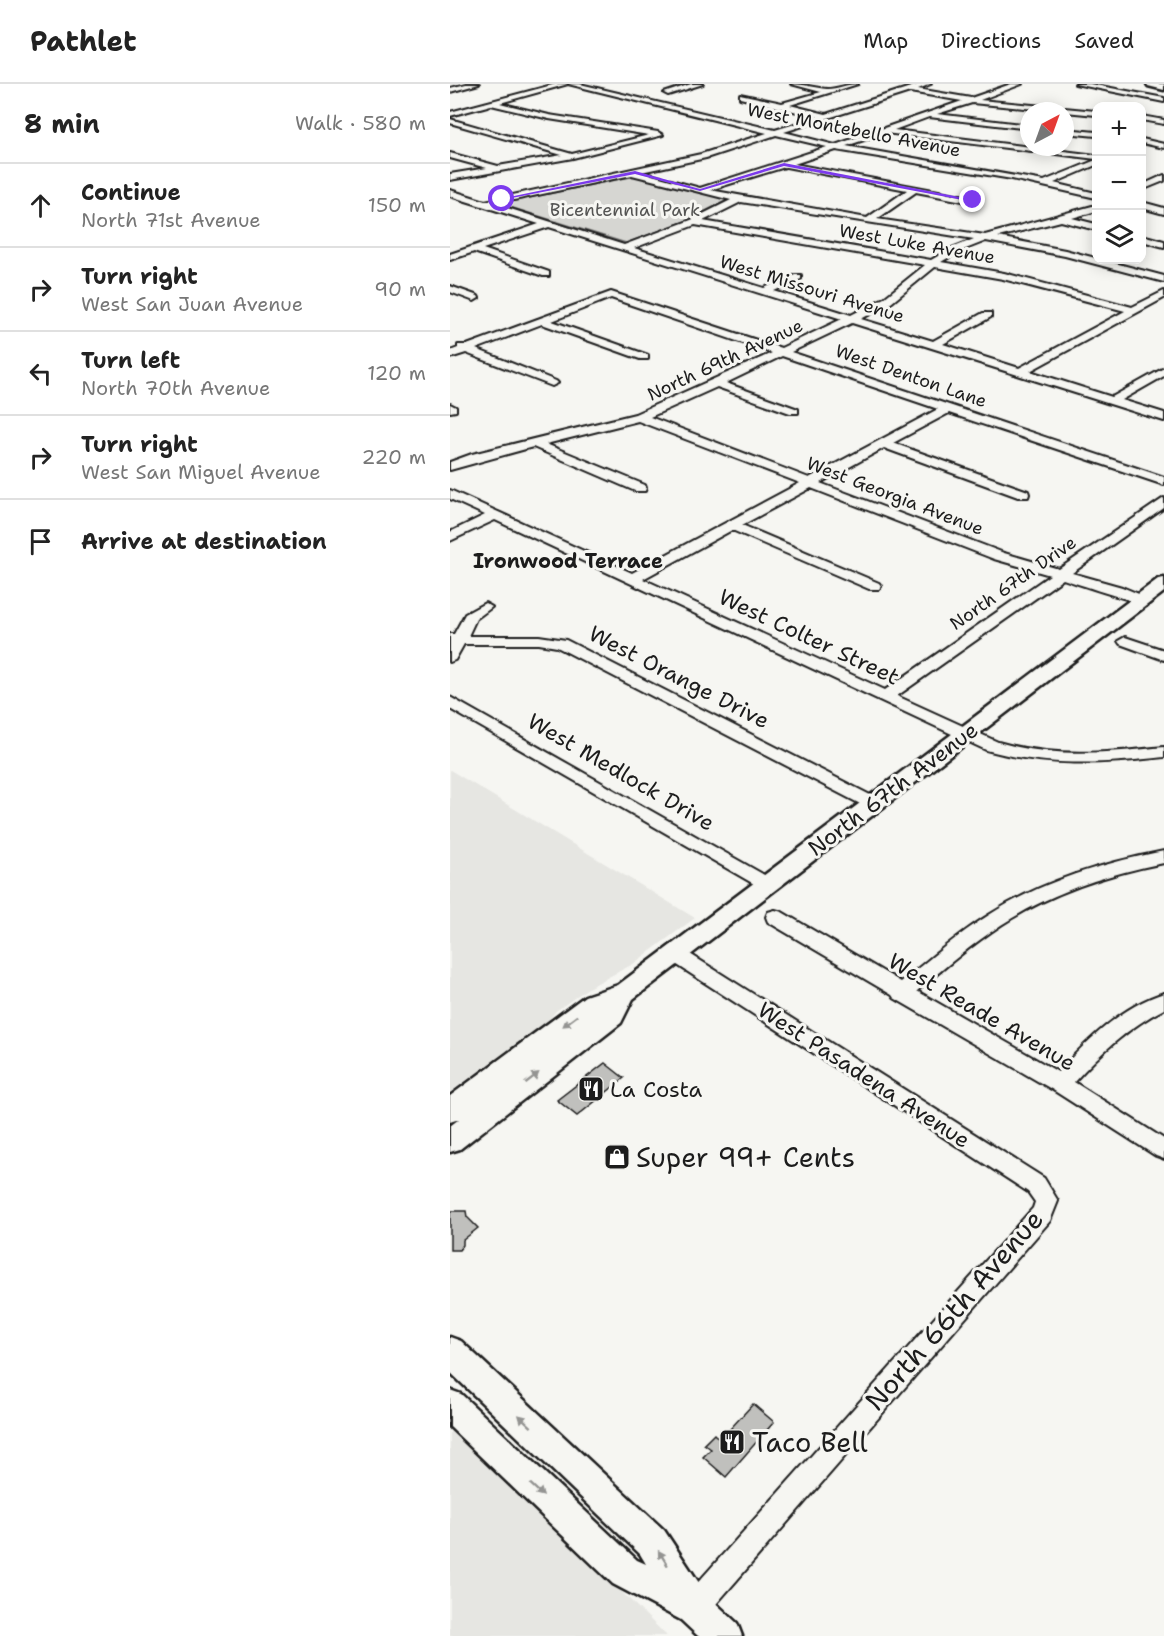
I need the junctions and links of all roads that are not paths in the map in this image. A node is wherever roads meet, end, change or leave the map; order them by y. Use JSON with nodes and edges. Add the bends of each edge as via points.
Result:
{"nodes":[{"id":1,"x":475,"y":84,"type":"edge"},
{"id":2,"x":564,"y":84,"type":"edge"},
{"id":3,"x":571,"y":84,"type":"edge"},
{"id":4,"x":699,"y":84,"type":"edge"},
{"id":5,"x":795,"y":84,"type":"edge"},
{"id":6,"x":854,"y":84,"type":"edge"},
{"id":7,"x":918,"y":84,"type":"edge"},
{"id":8,"x":927,"y":84,"type":"edge"},
{"id":9,"x":1018,"y":84,"type":"edge"},
{"id":10,"x":1079,"y":84,"type":"edge"},
{"id":11,"x":1150,"y":84,"type":"edge"},
{"id":12,"x":1164,"y":87,"type":"edge"},
{"id":13,"x":1100,"y":88,"type":"junction"},
{"id":14,"x":908,"y":89,"type":"junction"},
{"id":15,"x":450,"y":90,"type":"edge"},
{"id":16,"x":830,"y":91,"type":"junction"},
{"id":17,"x":668,"y":93,"type":"dead end"},
{"id":18,"x":1086,"y":93,"type":"dead end"},
{"id":19,"x":743,"y":96,"type":"dead end"},
{"id":20,"x":970,"y":100,"type":"junction"},
{"id":21,"x":1163,"y":100,"type":"edge"},
{"id":22,"x":490,"y":103,"type":"junction"},
{"id":23,"x":665,"y":107,"type":"junction"},
{"id":24,"x":780,"y":107,"type":"junction"},
{"id":25,"x":1146,"y":108,"type":"edge"},
{"id":26,"x":565,"y":111,"type":"dead end"},
{"id":27,"x":647,"y":113,"type":"dead end"},
{"id":28,"x":1092,"y":113,"type":"edge"},
{"id":29,"x":450,"y":114,"type":"edge"},
{"id":30,"x":823,"y":116,"type":"junction"},
{"id":31,"x":928,"y":116,"type":"junction"},
{"id":32,"x":549,"y":117,"type":"junction"},
{"id":33,"x":1146,"y":119,"type":"edge"},
{"id":34,"x":627,"y":121,"type":"dead end"},
{"id":35,"x":450,"y":122,"type":"edge"},
{"id":36,"x":1164,"y":122,"type":"edge"},
{"id":37,"x":617,"y":127,"type":"junction"},
{"id":38,"x":1020,"y":127,"type":"edge"},
{"id":39,"x":884,"y":131,"type":"junction"},
{"id":40,"x":1074,"y":132,"type":"edge"},
{"id":41,"x":772,"y":133,"type":"junction"},
{"id":42,"x":1092,"y":134,"type":"edge"},
{"id":43,"x":534,"y":140,"type":"dead end"},
{"id":44,"x":524,"y":142,"type":"junction"},
{"id":45,"x":1146,"y":142,"type":"edge"},
{"id":46,"x":1164,"y":146,"type":"edge"},
{"id":47,"x":835,"y":147,"type":"junction"},
{"id":48,"x":450,"y":155,"type":"edge"},
{"id":49,"x":573,"y":156,"type":"junction"},
{"id":50,"x":1092,"y":157,"type":"edge"},
{"id":51,"x":1092,"y":164,"type":"edge"},
{"id":52,"x":784,"y":165,"type":"junction"},
{"id":53,"x":499,"y":170,"type":"junction"},
{"id":54,"x":635,"y":172,"type":"junction"},
{"id":55,"x":450,"y":177,"type":"edge"},
{"id":56,"x":1164,"y":178,"type":"edge"},
{"id":57,"x":1046,"y":183,"type":"junction"},
{"id":58,"x":1146,"y":186,"type":"edge"},
{"id":59,"x":916,"y":188,"type":"junction"},
{"id":60,"x":700,"y":190,"type":"junction"},
{"id":61,"x":450,"y":193,"type":"edge"},
{"id":62,"x":1092,"y":194,"type":"edge"},
{"id":63,"x":740,"y":199,"type":"junction"},
{"id":64,"x":801,"y":200,"type":"dead end"},
{"id":65,"x":973,"y":200,"type":"dead end"},
{"id":66,"x":484,"y":204,"type":"junction"},
{"id":67,"x":1146,"y":207,"type":"edge"},
{"id":68,"x":787,"y":208,"type":"junction"},
{"id":69,"x":1092,"y":209,"type":"edge"},
{"id":70,"x":1164,"y":211,"type":"edge"},
{"id":71,"x":1061,"y":218,"type":"junction"},
{"id":72,"x":870,"y":220,"type":"junction"},
{"id":73,"x":694,"y":222,"type":"junction"},
{"id":74,"x":548,"y":224,"type":"junction"},
{"id":75,"x":1092,"y":226,"type":"edge"},
{"id":76,"x":984,"y":238,"type":"junction"},
{"id":77,"x":1146,"y":239,"type":"edge"},
{"id":78,"x":1164,"y":244,"type":"edge"},
{"id":79,"x":624,"y":248,"type":"junction"},
{"id":80,"x":474,"y":249,"type":"junction"},
{"id":81,"x":450,"y":257,"type":"edge"},
{"id":82,"x":704,"y":260,"type":"dead end"},
{"id":83,"x":935,"y":263,"type":"junction"},
{"id":84,"x":686,"y":267,"type":"junction"},
{"id":85,"x":546,"y":274,"type":"dead end"},
{"id":86,"x":798,"y":277,"type":"dead end"},
{"id":87,"x":1164,"y":279,"type":"edge"},
{"id":88,"x":450,"y":289,"type":"edge"},
{"id":89,"x":764,"y":292,"type":"junction"},
{"id":90,"x":1164,"y":294,"type":"edge"},
{"id":91,"x":474,"y":298,"type":"dead end"},
{"id":92,"x":1132,"y":310,"type":"junction"},
{"id":93,"x":987,"y":315,"type":"dead end"},
{"id":94,"x":853,"y":319,"type":"junction"},
{"id":95,"x":543,"y":321,"type":"junction"},
{"id":96,"x":450,"y":343,"type":"edge"},
{"id":97,"x":934,"y":345,"type":"junction"},
{"id":98,"x":466,"y":349,"type":"junction"},
{"id":99,"x":783,"y":351,"type":"junction"},
{"id":100,"x":450,"y":355,"type":"edge"},
{"id":101,"x":644,"y":357,"type":"dead end"},
{"id":102,"x":1164,"y":371,"type":"edge"},
{"id":103,"x":1020,"y":372,"type":"junction"},
{"id":104,"x":552,"y":382,"type":"dead end"},
{"id":105,"x":716,"y":383,"type":"junction"},
{"id":106,"x":1113,"y":401,"type":"junction"},
{"id":107,"x":949,"y":408,"type":"junction"},
{"id":108,"x":794,"y":411,"type":"dead end"},
{"id":109,"x":639,"y":417,"type":"junction"},
{"id":110,"x":1164,"y":417,"type":"edge"},
{"id":111,"x":534,"y":443,"type":"junction"},
{"id":112,"x":884,"y":444,"type":"junction"},
{"id":113,"x":450,"y":466,"type":"edge"},
{"id":114,"x":1164,"y":481,"type":"edge"},
{"id":115,"x":811,"y":483,"type":"junction"},
{"id":116,"x":639,"y":488,"type":"dead end"},
{"id":117,"x":450,"y":494,"type":"edge"},
{"id":118,"x":1023,"y":494,"type":"dead end"},
{"id":119,"x":1164,"y":502,"type":"edge"},
{"id":120,"x":495,"y":515,"type":"junction"},
{"id":121,"x":731,"y":525,"type":"junction"},
{"id":122,"x":450,"y":537,"type":"edge"},
{"id":123,"x":1060,"y":574,"type":"junction"},
{"id":124,"x":632,"y":579,"type":"junction"},
{"id":125,"x":1164,"y":583,"type":"edge"},
{"id":126,"x":874,"y":586,"type":"dead end"},
{"id":127,"x":1142,"y":600,"type":"junction"},
{"id":128,"x":485,"y":607,"type":"dead end"},
{"id":129,"x":455,"y":639,"type":"edge"},
{"id":130,"x":1125,"y":641,"type":"dead end"},
{"id":131,"x":1164,"y":656,"type":"edge"},
{"id":132,"x":450,"y":657,"type":"edge"},
{"id":133,"x":885,"y":697,"type":"junction"},
{"id":134,"x":450,"y":702,"type":"edge"},
{"id":135,"x":966,"y":734,"type":"junction"},
{"id":136,"x":1164,"y":752,"type":"edge"},
{"id":137,"x":874,"y":804,"type":"junction"},
{"id":138,"x":1164,"y":857,"type":"edge"},
{"id":139,"x":767,"y":884,"type":"junction"},
{"id":140,"x":775,"y":917,"type":"dead end"},
{"id":141,"x":675,"y":954,"type":"junction"},
{"id":142,"x":902,"y":993,"type":"junction"},
{"id":143,"x":622,"y":995,"type":"junction"},
{"id":144,"x":1164,"y":1000,"type":"edge"},
{"id":145,"x":1060,"y":1084,"type":"junction"},
{"id":146,"x":450,"y":1111,"type":"edge"},
{"id":147,"x":450,"y":1141,"type":"edge"},
{"id":148,"x":1164,"y":1150,"type":"edge"},
{"id":149,"x":1047,"y":1201,"type":"joint"},
{"id":150,"x":450,"y":1351,"type":"edge"},
{"id":151,"x":450,"y":1405,"type":"edge"},
{"id":152,"x":694,"y":1608,"type":"junction"},
{"id":153,"x":724,"y":1636,"type":"edge"}],
"edges":[{"from":1,"to":15,"type":"street"},
{"from":2,"to":22,"type":"street"},
{"from":3,"to":23,"type":"street","name":"West Montebello Avenue"},
{"from":4,"to":17,"type":"street"},
{"from":5,"to":16,"type":"street"},
{"from":6,"to":16,"type":"street"},
{"from":7,"to":14,"type":"street"},
{"from":8,"to":14,"type":"street"},
{"from":9,"to":20,"type":"street"},
{"from":10,"to":13,"type":"street"},
{"from":11,"to":12,"type":"main road"},
{"from":13,"to":18,"type":"street"},
{"from":13,"to":21,"type":"street"},
{"from":14,"to":20,"type":"street"},
{"from":14,"to":30,"type":"street"},
{"from":16,"to":24,"type":"street"},
{"from":19,"to":24,"type":"street"},
{"from":20,"to":28,"type":"street"},
{"from":20,"to":31,"type":"street"},
{"from":21,"to":25,"type":"street"},
{"from":22,"to":29,"type":"street"},
{"from":22,"to":32,"type":"street"},
{"from":23,"to":27,"type":"street"},
{"from":23,"to":41,"type":"street","name":"West Montebello Avenue"},
{"from":24,"to":30,"type":"street"},
{"from":26,"to":32,"type":"street"},
{"from":30,"to":41,"type":"street"},
{"from":31,"to":38,"type":"street"},
{"from":31,"to":39,"type":"street"},
{"from":32,"to":37,"type":"street"},
{"from":33,"to":36,"type":"street"},
{"from":34,"to":37,"type":"street"},
{"from":35,"to":44,"type":"street"},
{"from":37,"to":49,"type":"street","via":[[659,135]]},
{"from":39,"to":47,"type":"street"},
{"from":39,"to":50,"type":"street"},
{"from":40,"to":42,"type":"street"},
{"from":41,"to":47,"type":"street","name":"West Montebello Avenue"},
{"from":41,"to":54,"type":"street","via":[[703,156]]},
{"from":43,"to":44,"type":"street"},
{"from":44,"to":49,"type":"street"},
{"from":45,"to":46,"type":"street"},
{"from":47,"to":52,"type":"street"},
{"from":47,"to":57,"type":"street","name":"West Montebello Avenue"},
{"from":48,"to":53,"type":"street"},
{"from":49,"to":53,"type":"street"},
{"from":51,"to":57,"type":"street"},
{"from":52,"to":59,"type":"street"},
{"from":52,"to":60,"type":"street"},
{"from":53,"to":55,"type":"street"},
{"from":54,"to":60,"type":"street"},
{"from":54,"to":66,"type":"street"},
{"from":56,"to":58,"type":"street"},
{"from":57,"to":62,"type":"street","name":"West Montebello Avenue"},
{"from":59,"to":65,"type":"street"},
{"from":59,"to":72,"type":"street"},
{"from":60,"to":63,"type":"street"},
{"from":61,"to":66,"type":"street","name":"West Missouri Avenue"},
{"from":63,"to":68,"type":"street"},
{"from":63,"to":73,"type":"street"},
{"from":64,"to":68,"type":"street"},
{"from":66,"to":74,"type":"street","name":"West Missouri Avenue"},
{"from":67,"to":70,"type":"street"},
{"from":68,"to":72,"type":"street"},
{"from":69,"to":71,"type":"street","name":"North 69th Avenue"},
{"from":71,"to":75,"type":"street"},
{"from":71,"to":76,"type":"street","name":"North 69th Avenue"},
{"from":72,"to":76,"type":"street"},
{"from":73,"to":79,"type":"street"},
{"from":73,"to":83,"type":"street","name":"West Luke Avenue"},
{"from":74,"to":79,"type":"street","name":"West Missouri Avenue"},
{"from":74,"to":80,"type":"street"},
{"from":76,"to":83,"type":"street","name":"North 69th Avenue"},
{"from":76,"to":87,"type":"street","via":[[1068,254]]},
{"from":77,"to":78,"type":"street"},
{"from":79,"to":84,"type":"street","name":"West Missouri Avenue"},
{"from":80,"to":81,"type":"street"},
{"from":80,"to":85,"type":"street"},
{"from":82,"to":84,"type":"street"},
{"from":83,"to":92,"type":"street","name":"West Luke Avenue","via":[[1025,281]]},
{"from":83,"to":94,"type":"street","name":"North 69th Avenue","via":[[895,296]]},
{"from":84,"to":89,"type":"street","name":"West Missouri Avenue"},
{"from":86,"to":89,"type":"street"},
{"from":88,"to":91,"type":"street"},
{"from":89,"to":94,"type":"street","name":"West Missouri Avenue"},
{"from":90,"to":92,"type":"street"},
{"from":92,"to":103,"type":"street"},
{"from":93,"to":97,"type":"street"},
{"from":94,"to":97,"type":"street","name":"West Missouri Avenue"},
{"from":94,"to":99,"type":"street","name":"North 69th Avenue"},
{"from":95,"to":98,"type":"street"},
{"from":95,"to":99,"type":"street","name":"West Denton Lane","via":[[611,295]]},
{"from":95,"to":101,"type":"street"},
{"from":96,"to":98,"type":"street"},
{"from":97,"to":103,"type":"street","name":"West Missouri Avenue"},
{"from":98,"to":100,"type":"street"},
{"from":98,"to":104,"type":"street"},
{"from":99,"to":105,"type":"street","name":"North 69th Avenue"},
{"from":99,"to":107,"type":"street","name":"West Denton Lane"},
{"from":102,"to":106,"type":"street"},
{"from":103,"to":106,"type":"street","name":"West Missouri Avenue"},
{"from":105,"to":108,"type":"street"},
{"from":105,"to":109,"type":"street","name":"North 69th Avenue"},
{"from":106,"to":110,"type":"street","name":"West Missouri Avenue"},
{"from":107,"to":112,"type":"street"},
{"from":107,"to":114,"type":"street","name":"West Denton Lane"},
{"from":109,"to":111,"type":"street","name":"North 69th Avenue"},
{"from":109,"to":115,"type":"street","name":"West Georgia Avenue"},
{"from":111,"to":113,"type":"street","name":"North 69th Avenue"},
{"from":111,"to":116,"type":"street"},
{"from":112,"to":115,"type":"street"},
{"from":112,"to":118,"type":"street"},
{"from":115,"to":121,"type":"street"},
{"from":115,"to":123,"type":"street","name":"West Georgia Avenue","via":[[999,556]]},
{"from":117,"to":120,"type":"street","name":"West Colter Street"},
{"from":119,"to":123,"type":"street","name":"North 67th Drive"},
{"from":120,"to":122,"type":"street"},
{"from":120,"to":124,"type":"street","name":"West Colter Street"},
{"from":121,"to":124,"type":"street"},
{"from":121,"to":126,"type":"street"},
{"from":123,"to":127,"type":"street","name":"West Georgia Avenue"},
{"from":123,"to":133,"type":"street","name":"North 67th Drive"},
{"from":124,"to":133,"type":"street","name":"West Colter Street"},
{"from":125,"to":127,"type":"main road","name":"North 67th Avenue"},
{"from":127,"to":135,"type":"main road","name":"North 67th Avenue"},
{"from":128,"to":129,"type":"street","via":[[470,617]]},
{"from":129,"to":132,"type":"street"},
{"from":129,"to":137,"type":"street","name":"West Orange Drive","via":[[561,643]]},
{"from":130,"to":131,"type":"street"},
{"from":133,"to":135,"type":"street","name":"West Colter Street"},
{"from":134,"to":139,"type":"street","name":"West Medlock Drive"},
{"from":135,"to":136,"type":"street","name":"West Colter Street","via":[[1009,752],[1050,758],[1092,760]]},
{"from":135,"to":137,"type":"main road","name":"North 67th Avenue"},
{"from":137,"to":139,"type":"main road","name":"North 67th Avenue"},
{"from":138,"to":142,"type":"street","via":[[1100,873],[1023,904],[995,920]]},
{"from":139,"to":141,"type":"main road","name":"North 67th Avenue"},
{"from":140,"to":142,"type":"street","name":"West Reade Avenue"},
{"from":141,"to":143,"type":"main road","name":"North 67th Avenue"},
{"from":141,"to":149,"type":"street","name":"West Pasadena Avenue","via":[[1036,1185]]},
{"from":142,"to":145,"type":"street","name":"West Reade Avenue"},
{"from":143,"to":146,"type":"main road","name":"North 67th Avenue","one_way":true,"via":[[594,1003]]},
{"from":147,"to":143,"type":"main road","name":"North 67th Avenue","one_way":true,"via":[[612,1016]]},
{"from":144,"to":145,"type":"street","via":[[1113,1030]]},
{"from":145,"to":148,"type":"street","name":"West Reade Avenue"},
{"from":149,"to":152,"type":"street","name":"North 66th Avenue","via":[[1042,1214]]},
{"from":152,"to":150,"type":"main road","one_way":true,"via":[[652,1542]]},
{"from":151,"to":152,"type":"main road","one_way":true,"via":[[625,1572]]},
{"from":152,"to":153,"type":"main road"}]}
